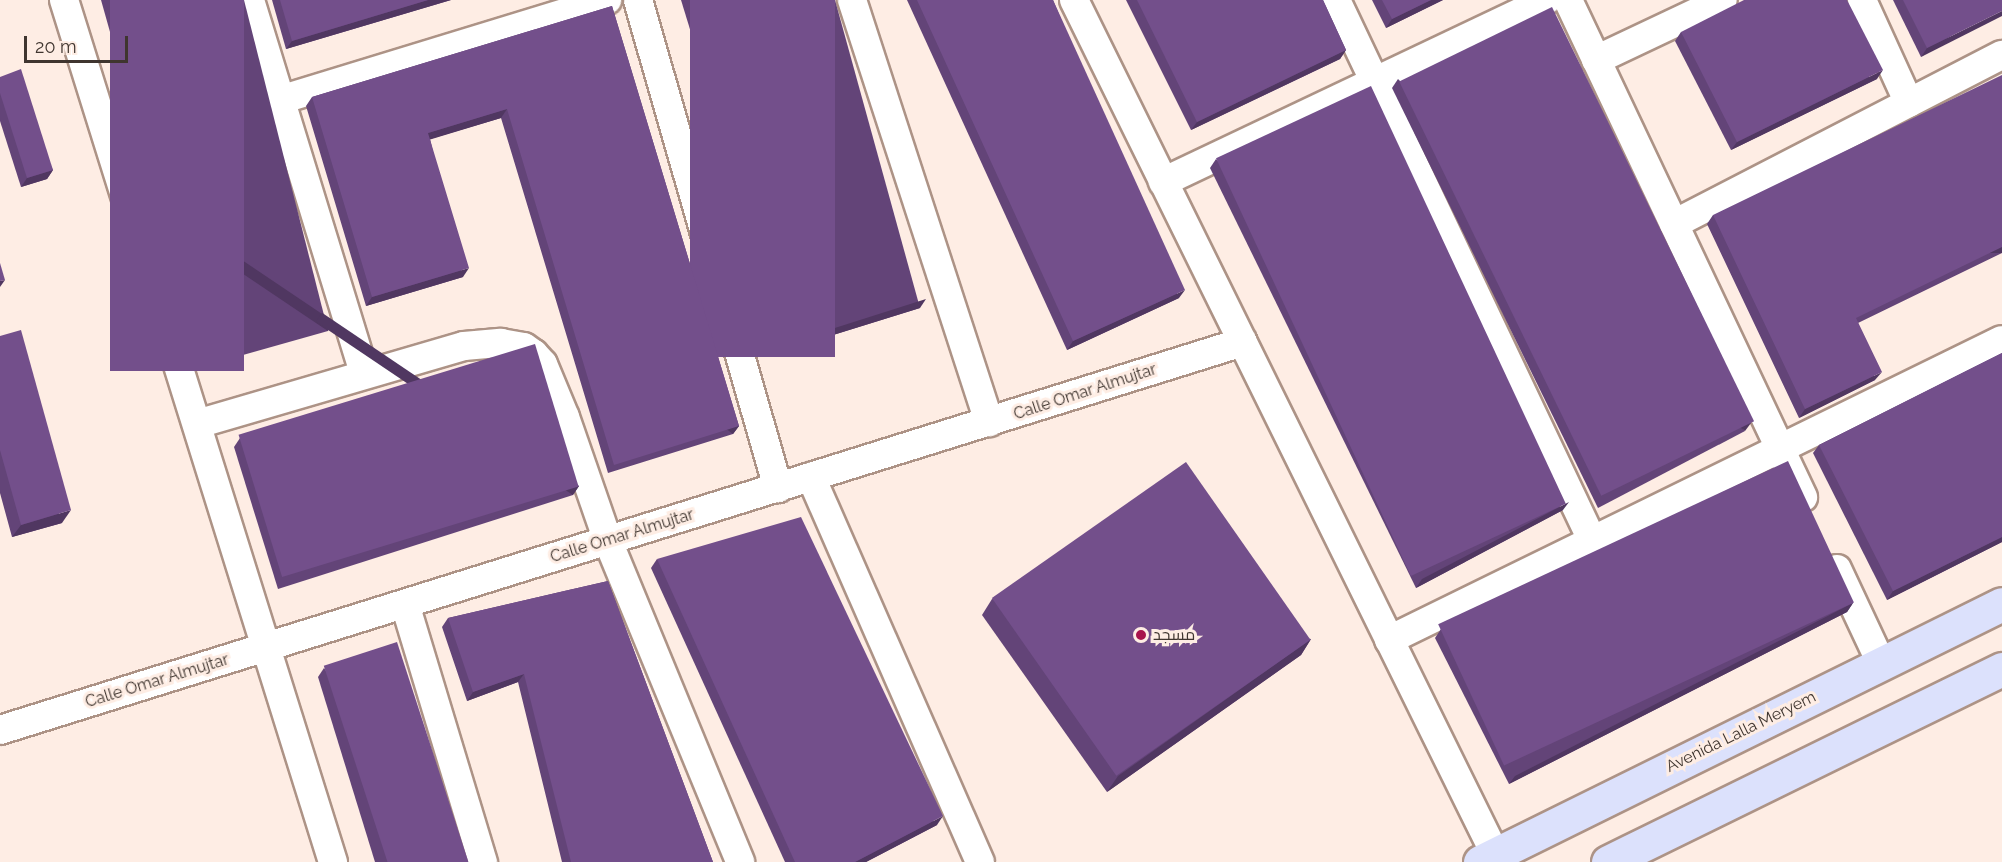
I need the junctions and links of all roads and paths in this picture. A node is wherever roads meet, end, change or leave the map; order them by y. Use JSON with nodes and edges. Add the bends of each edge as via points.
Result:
{"nodes":[{"id":1,"x":64,"y":0,"type":"edge"},
{"id":2,"x":250,"y":0,"type":"edge"},
{"id":3,"x":607,"y":0,"type":"edge"},
{"id":4,"x":638,"y":0,"type":"edge"},
{"id":5,"x":852,"y":0,"type":"edge"},
{"id":6,"x":1074,"y":0,"type":"edge"},
{"id":7,"x":1336,"y":0,"type":"edge"},
{"id":8,"x":1547,"y":0,"type":"edge"},
{"id":9,"x":1568,"y":0,"type":"edge"},
{"id":10,"x":1724,"y":0,"type":"edge"},
{"id":11,"x":1862,"y":0,"type":"edge"},
{"id":12,"x":2002,"y":55,"type":"edge"},
{"id":13,"x":1596,"y":60,"type":"junction"},
{"id":14,"x":1375,"y":82,"type":"junction"},
{"id":15,"x":283,"y":99,"type":"junction"},
{"id":16,"x":1909,"y":103,"type":"junction"},
{"id":17,"x":1163,"y":182,"type":"junction"},
{"id":18,"x":1674,"y":224,"type":"junction"},
{"id":19,"x":2002,"y":340,"type":"edge"},
{"id":20,"x":1243,"y":342,"type":"junction"},
{"id":21,"x":364,"y":374,"type":"junction"},
{"id":22,"x":989,"y":422,"type":"junction"},
{"id":23,"x":196,"y":424,"type":"junction"},
{"id":24,"x":1780,"y":449,"type":"junction"},
{"id":25,"x":811,"y":477,"type":"junction"},
{"id":26,"x":778,"y":488,"type":"junction"},
{"id":27,"x":1592,"y":540,"type":"junction"},
{"id":28,"x":608,"y":541,"type":"junction"},
{"id":29,"x":405,"y":604,"type":"junction"},
{"id":30,"x":2002,"y":604,"type":"edge"},
{"id":31,"x":1389,"y":640,"type":"junction"},
{"id":32,"x":266,"y":647,"type":"junction"},
{"id":33,"x":1881,"y":663,"type":"junction"},
{"id":34,"x":2002,"y":669,"type":"edge"},
{"id":35,"x":0,"y":730,"type":"edge"},
{"id":36,"x":972,"y":859,"type":"edge"},
{"id":37,"x":1491,"y":860,"type":"edge"},
{"id":38,"x":333,"y":862,"type":"edge"},
{"id":39,"x":483,"y":862,"type":"edge"},
{"id":40,"x":740,"y":862,"type":"edge"},
{"id":41,"x":1608,"y":862,"type":"edge"}],
"edges":[{"from":1,"to":23,"type":"street"},
{"from":2,"to":15,"type":"street"},
{"from":3,"to":15,"type":"street"},
{"from":4,"to":26,"type":"street"},
{"from":5,"to":22,"type":"street"},
{"from":6,"to":17,"type":"street"},
{"from":7,"to":14,"type":"street"},
{"from":8,"to":14,"type":"street"},
{"from":9,"to":13,"type":"street"},
{"from":10,"to":13,"type":"street"},
{"from":11,"to":16,"type":"street"},
{"from":12,"to":16,"type":"street"},
{"from":13,"to":18,"type":"street"},
{"from":14,"to":17,"type":"street"},
{"from":14,"to":27,"type":"street"},
{"from":15,"to":21,"type":"street"},
{"from":16,"to":18,"type":"street"},
{"from":17,"to":20,"type":"street"},
{"from":18,"to":24,"type":"street"},
{"from":19,"to":24,"type":"street"},
{"from":20,"to":22,"type":"street","name":"Calle Omar Almujtar"},
{"from":20,"to":31,"type":"street"},
{"from":21,"to":23,"type":"street"},
{"from":21,"to":28,"type":"street","via":[[483,342],[524,347],[543,364]]},
{"from":22,"to":25,"type":"street","name":"Calle Omar Almujtar"},
{"from":23,"to":32,"type":"street"},
{"from":24,"to":27,"type":"street"},
{"from":24,"to":33,"type":"street"},
{"from":25,"to":26,"type":"street","name":"Calle Omar Almujtar"},
{"from":25,"to":36,"type":"street"},
{"from":26,"to":28,"type":"street","name":"Calle Omar Almujtar"},
{"from":27,"to":31,"type":"street"},
{"from":28,"to":29,"type":"street","name":"Calle Omar Almujtar"},
{"from":28,"to":40,"type":"street"},
{"from":29,"to":32,"type":"street","name":"Calle Omar Almujtar"},
{"from":29,"to":39,"type":"street"},
{"from":30,"to":33,"type":"street","name":"Avenida Lalla Meryem"},
{"from":31,"to":37,"type":"street"},
{"from":32,"to":35,"type":"street","name":"Calle Omar Almujtar"},
{"from":32,"to":38,"type":"street"},
{"from":33,"to":37,"type":"street","name":"Avenida Lalla Meryem"},
{"from":34,"to":41,"type":"street"}]}
